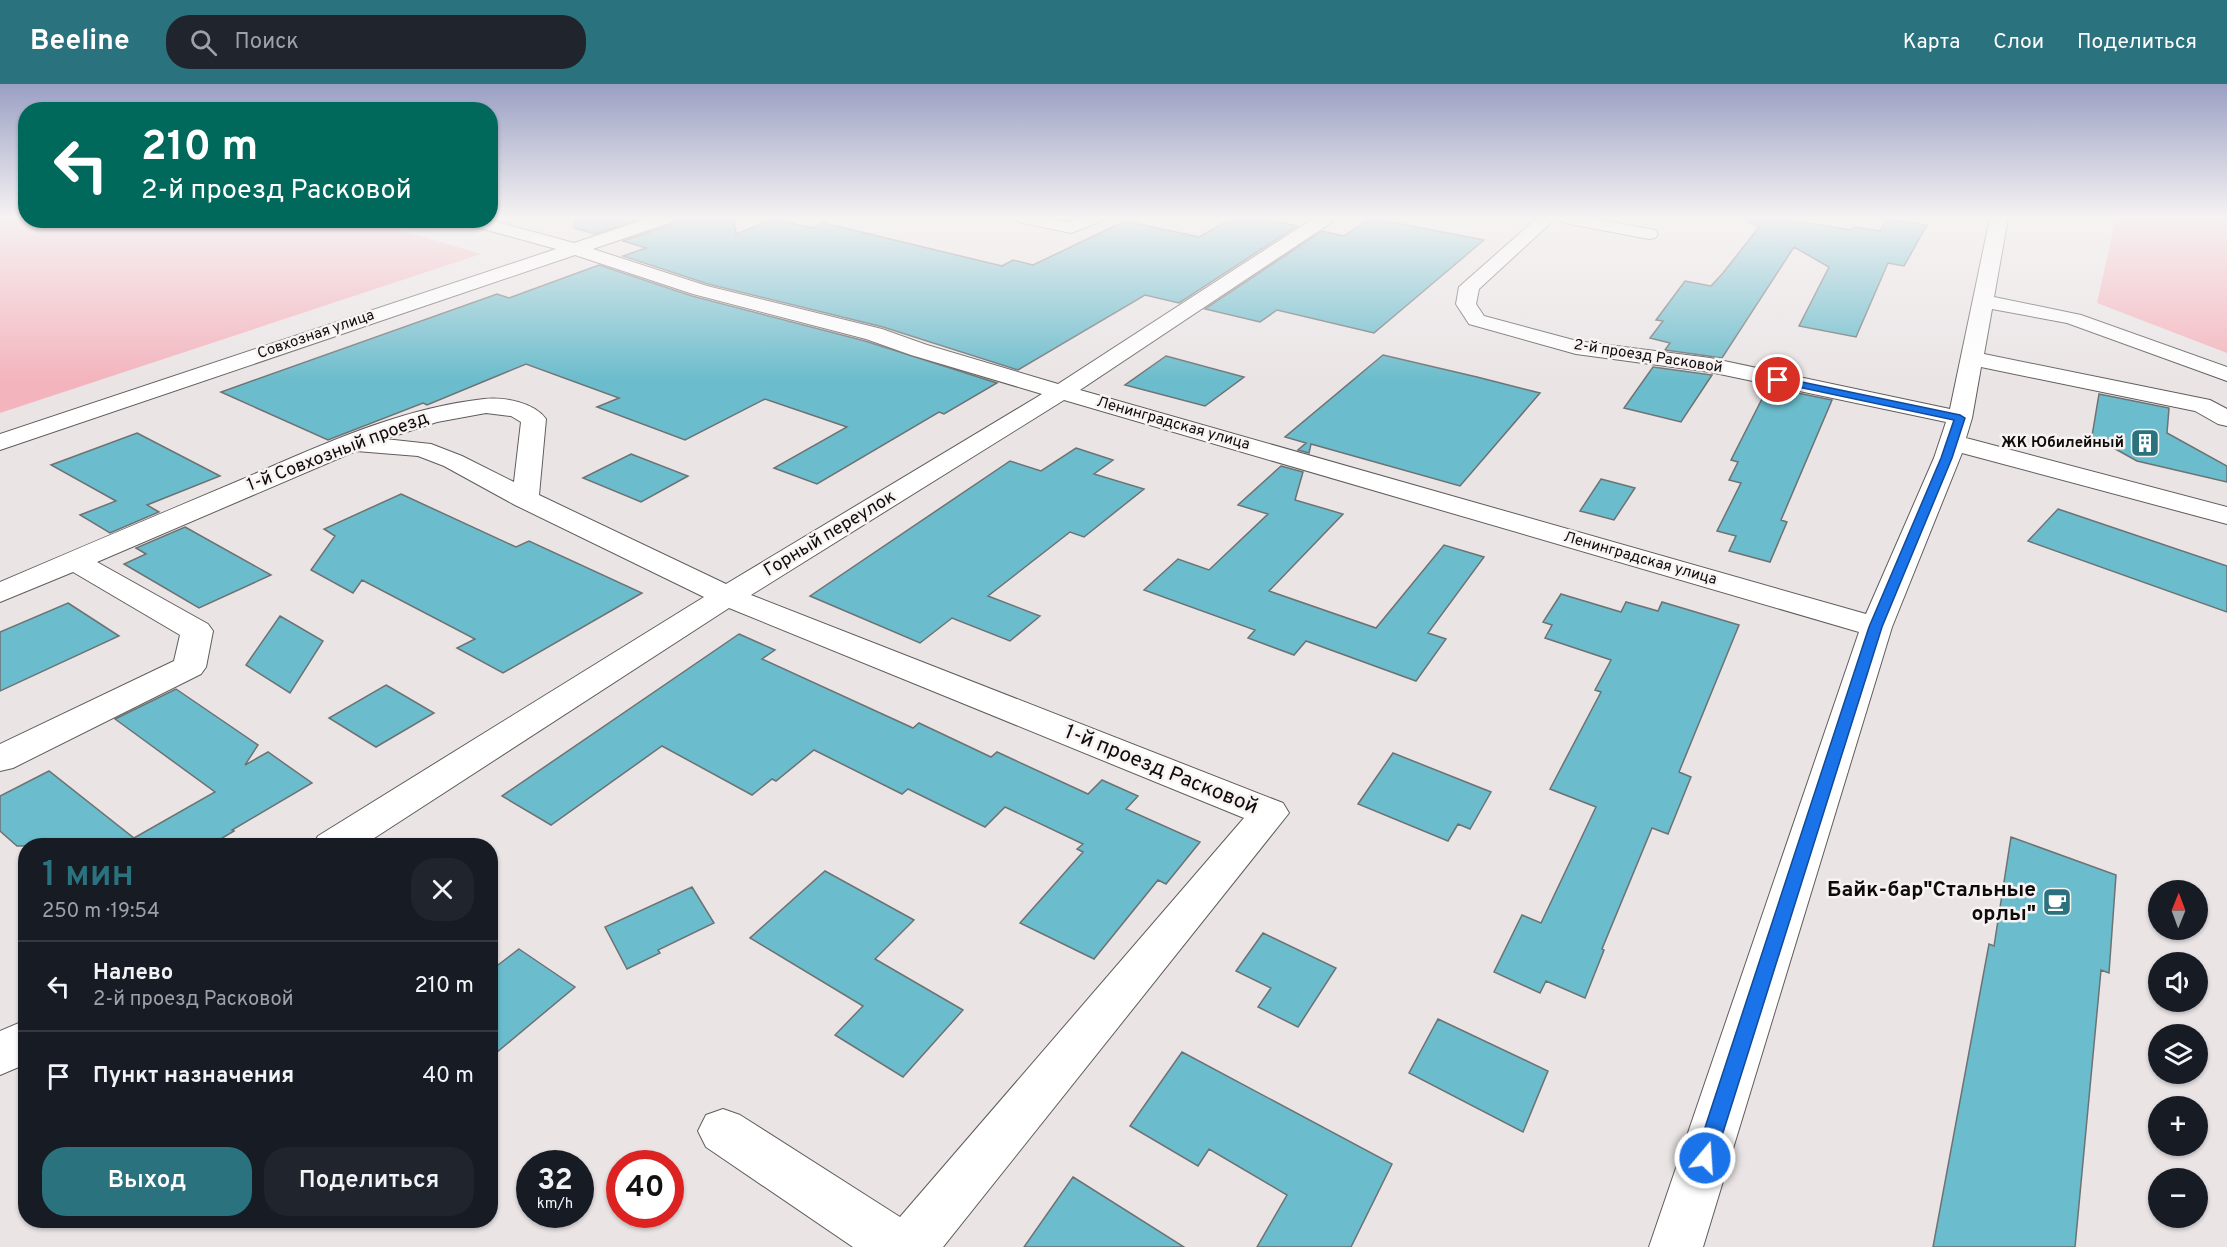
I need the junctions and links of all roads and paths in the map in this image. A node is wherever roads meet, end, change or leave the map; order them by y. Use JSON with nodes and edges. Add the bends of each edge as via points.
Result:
{"nodes":[{"id":1,"x":501,"y":272,"type":"edge"},
{"id":2,"x":646,"y":272,"type":"edge"},
{"id":3,"x":1243,"y":272,"type":"edge"},
{"id":4,"x":1486,"y":272,"type":"edge"},
{"id":5,"x":1989,"y":272,"type":"edge"},
{"id":6,"x":1983,"y":301,"type":"junction"},
{"id":7,"x":1973,"y":359,"type":"junction"},
{"id":8,"x":2227,"y":374,"type":"edge"},
{"id":9,"x":1061,"y":392,"type":"junction"},
{"id":10,"x":2227,"y":419,"type":"edge"},
{"id":11,"x":1955,"y":430,"type":"junction"},
{"id":12,"x":0,"y":442,"type":"edge"},
{"id":13,"x":347,"y":445,"type":"junction"},
{"id":14,"x":525,"y":499,"type":"junction"},
{"id":15,"x":2227,"y":516,"type":"edge"},
{"id":16,"x":74,"y":561,"type":"junction"},
{"id":17,"x":0,"y":593,"type":"edge"},
{"id":18,"x":727,"y":597,"type":"junction"},
{"id":19,"x":1876,"y":627,"type":"junction"},
{"id":20,"x":0,"y":759,"type":"edge"},
{"id":21,"x":345,"y":838,"type":"edge"},
{"id":22,"x":18,"y":1044,"type":"edge"},
{"id":23,"x":0,"y":1055,"type":"edge"},
{"id":24,"x":723,"y":1131,"type":"dead end"},
{"id":25,"x":899,"y":1247,"type":"edge"},
{"id":26,"x":909,"y":1247,"type":"edge"},
{"id":27,"x":1677,"y":1247,"type":"edge"}],
"edges":[{"from":1,"to":12,"type":"street","name":"Совхозная улица"},
{"from":2,"to":9,"type":"street","name":"Ленинградская улица","via":[[700,290],[874,334]]},
{"from":3,"to":9,"type":"street","name":"Горный переулок"},
{"from":4,"to":11,"type":"street","name":"2-й проезд Расковой","via":[[1469,287],[1466,304],[1476,320],[1576,347],[1710,365]]},
{"from":5,"to":6,"type":"street"},
{"from":6,"to":7,"type":"street"},
{"from":6,"to":8,"type":"street","via":[[2070,318]]},
{"from":7,"to":10,"type":"street","via":[[2202,405]]},
{"from":7,"to":11,"type":"street"},
{"from":9,"to":18,"type":"street","name":"Горный переулок"},
{"from":9,"to":19,"type":"street","name":"Ленинградская улица"},
{"from":11,"to":15,"type":"street","name":"2-й проезд Расковой"},
{"from":11,"to":19,"type":"street"},
{"from":13,"to":14,"type":"street","via":[[422,449]]},
{"from":13,"to":14,"type":"street","name":"1-й Совхозный проезд","via":[[433,416],[486,406],[517,409],[534,419]]},
{"from":13,"to":16,"type":"street","name":"1-й Совхозный проезд"},
{"from":14,"to":18,"type":"street"},
{"from":16,"to":17,"type":"street","name":"1-й Совхозный проезд"},
{"from":16,"to":20,"type":"street","via":[[197,631],[189,667]]},
{"from":18,"to":21,"type":"street","name":"Горный переулок"},
{"from":18,"to":26,"type":"street","name":"1-й проезд Расковой","via":[[1270,813]]},
{"from":19,"to":27,"type":"street"},
{"from":22,"to":23,"type":"street"},
{"from":24,"to":25,"type":"street"}]}
